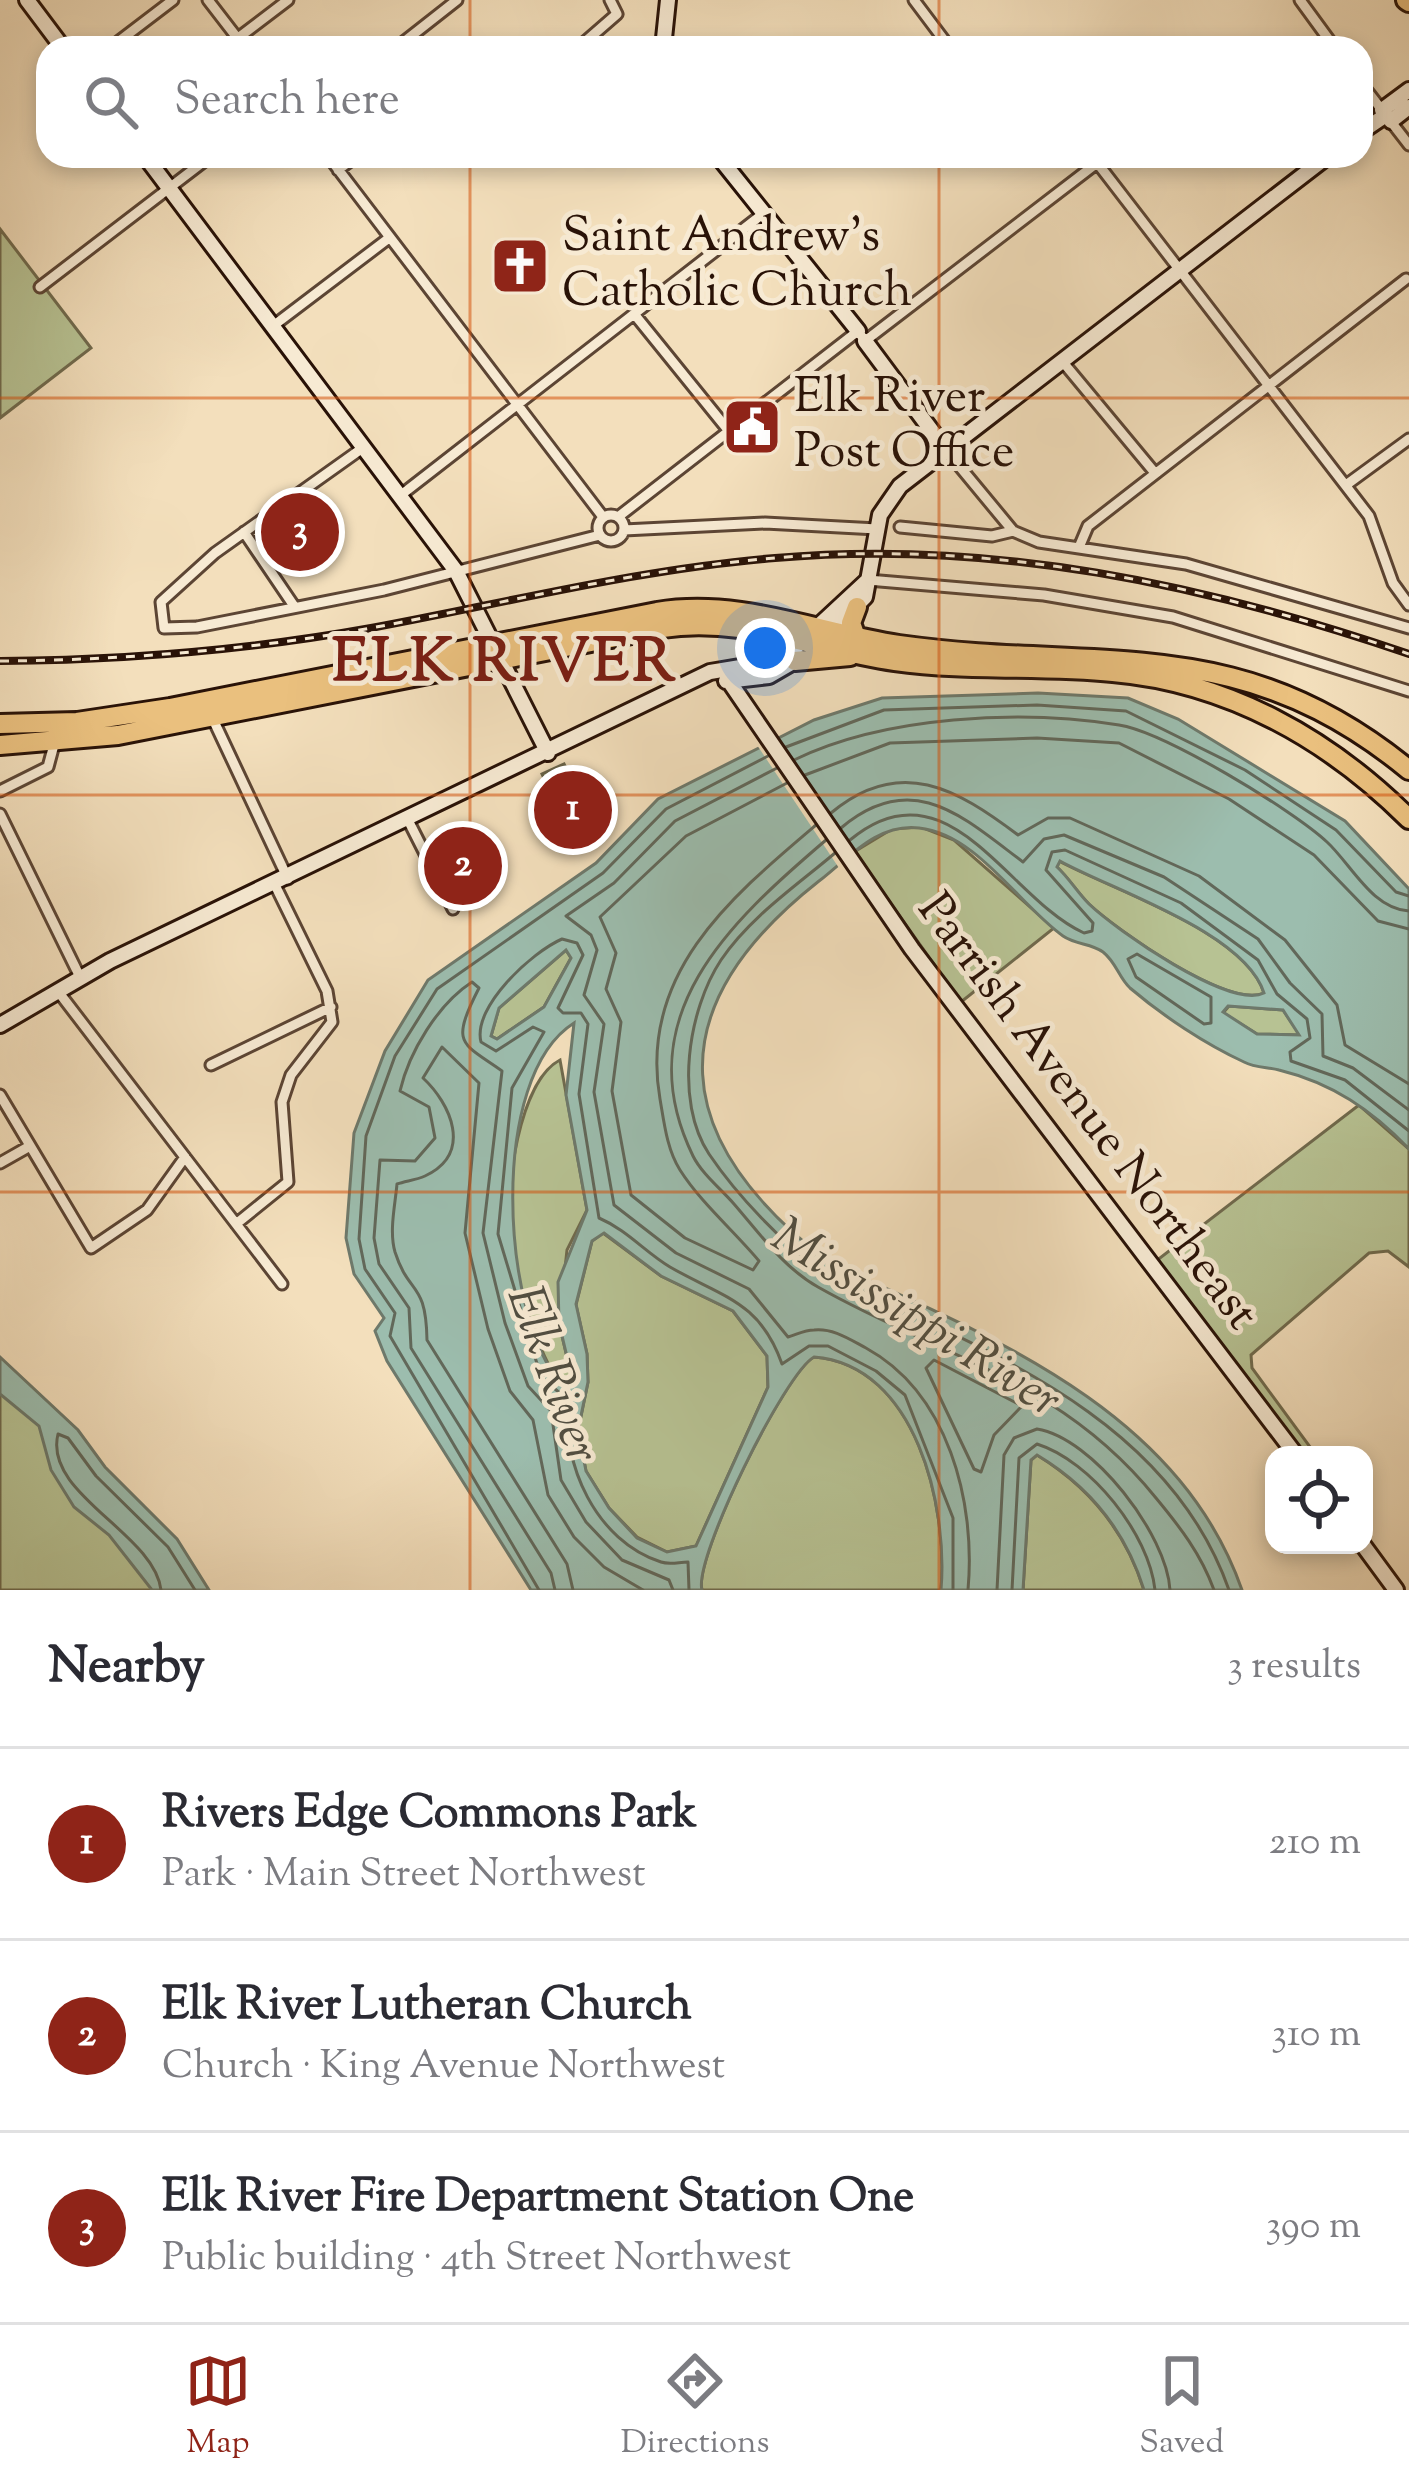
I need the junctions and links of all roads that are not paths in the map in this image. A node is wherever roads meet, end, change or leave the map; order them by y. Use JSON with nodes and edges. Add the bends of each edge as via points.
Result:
{"nodes":[{"id":1,"x":27,"y":0,"type":"edge"},
{"id":2,"x":173,"y":0,"type":"edge"},
{"id":3,"x":208,"y":0,"type":"edge"},
{"id":4,"x":288,"y":0,"type":"edge"},
{"id":5,"x":457,"y":0,"type":"edge"},
{"id":6,"x":610,"y":0,"type":"edge"},
{"id":7,"x":668,"y":0,"type":"edge"},
{"id":8,"x":914,"y":0,"type":"edge"},
{"id":9,"x":1300,"y":0,"type":"edge"},
{"id":10,"x":54,"y":36,"type":"edge"},
{"id":11,"x":126,"y":36,"type":"edge"},
{"id":12,"x":236,"y":36,"type":"edge"},
{"id":13,"x":249,"y":36,"type":"edge"},
{"id":14,"x":411,"y":36,"type":"edge"},
{"id":15,"x":592,"y":36,"type":"edge"},
{"id":16,"x":664,"y":36,"type":"edge"},
{"id":17,"x":941,"y":36,"type":"edge"},
{"id":18,"x":1326,"y":36,"type":"edge"},
{"id":19,"x":1409,"y":90,"type":"edge"},
{"id":20,"x":1373,"y":99,"type":"edge"},
{"id":21,"x":1409,"y":107,"type":"edge"},
{"id":22,"x":1386,"y":116,"type":"junction"},
{"id":23,"x":1373,"y":124,"type":"edge"},
{"id":24,"x":1409,"y":145,"type":"edge"},
{"id":25,"x":154,"y":168,"type":"edge"},
{"id":26,"x":195,"y":168,"type":"edge"},
{"id":27,"x":341,"y":168,"type":"edge"},
{"id":28,"x":728,"y":168,"type":"edge"},
{"id":29,"x":1083,"y":168,"type":"edge"},
{"id":30,"x":1102,"y":168,"type":"edge"},
{"id":31,"x":1312,"y":168,"type":"edge"},
{"id":32,"x":338,"y":170,"type":"joint"},
{"id":33,"x":169,"y":188,"type":"junction"},
{"id":34,"x":764,"y":213,"type":"junction"},
{"id":35,"x":389,"y":238,"type":"junction"},
{"id":36,"x":1178,"y":271,"type":"junction"},
{"id":37,"x":1406,"y":279,"type":"dead end"},
{"id":38,"x":40,"y":287,"type":"dead end"},
{"id":39,"x":635,"y":315,"type":"junction"},
{"id":40,"x":273,"y":326,"type":"junction"},
{"id":41,"x":861,"y":336,"type":"junction"},
{"id":42,"x":1062,"y":361,"type":"junction"},
{"id":43,"x":1269,"y":387,"type":"junction"},
{"id":44,"x":518,"y":404,"type":"junction"},
{"id":45,"x":728,"y":430,"type":"junction"},
{"id":46,"x":1409,"y":439,"type":"edge"},
{"id":47,"x":364,"y":447,"type":"junction"},
{"id":48,"x":946,"y":450,"type":"junction"},
{"id":49,"x":1155,"y":473,"type":"junction"},
{"id":50,"x":1346,"y":485,"type":"junction"},
{"id":51,"x":401,"y":495,"type":"junction"},
{"id":52,"x":618,"y":517,"type":"junction"},
{"id":53,"x":603,"y":518,"type":"junction"},
{"id":54,"x":900,"y":527,"type":"dead end"},
{"id":55,"x":877,"y":529,"type":"junction"},
{"id":56,"x":624,"y":530,"type":"junction"},
{"id":57,"x":1013,"y":531,"type":"junction"},
{"id":58,"x":244,"y":532,"type":"junction"},
{"id":59,"x":600,"y":535,"type":"junction"},
{"id":60,"x":1080,"y":545,"type":"junction"},
{"id":61,"x":456,"y":571,"type":"junction"},
{"id":62,"x":868,"y":580,"type":"junction"},
{"id":63,"x":1409,"y":605,"type":"edge"},
{"id":64,"x":293,"y":606,"type":"junction"},
{"id":65,"x":857,"y":608,"type":"junction"},
{"id":66,"x":749,"y":628,"type":"junction"},
{"id":67,"x":1409,"y":628,"type":"edge"},
{"id":68,"x":817,"y":636,"type":"junction"},
{"id":69,"x":856,"y":646,"type":"junction"},
{"id":70,"x":496,"y":652,"type":"junction"},
{"id":71,"x":795,"y":661,"type":"junction"},
{"id":72,"x":759,"y":672,"type":"junction"},
{"id":73,"x":729,"y":675,"type":"junction"},
{"id":74,"x":1409,"y":691,"type":"edge"},
{"id":75,"x":742,"y":700,"type":"junction"},
{"id":76,"x":209,"y":709,"type":"junction"},
{"id":77,"x":0,"y":724,"type":"edge"},
{"id":78,"x":55,"y":733,"type":"junction"},
{"id":79,"x":0,"y":745,"type":"edge"},
{"id":80,"x":548,"y":753,"type":"junction"},
{"id":81,"x":1409,"y":770,"type":"edge"},
{"id":82,"x":0,"y":791,"type":"edge"},
{"id":83,"x":0,"y":814,"type":"edge"},
{"id":84,"x":1409,"y":819,"type":"edge"},
{"id":85,"x":408,"y":820,"type":"junction"},
{"id":86,"x":281,"y":882,"type":"junction"},
{"id":87,"x":453,"y":910,"type":"dead end"},
{"id":88,"x":80,"y":977,"type":"junction"},
{"id":89,"x":57,"y":990,"type":"junction"},
{"id":90,"x":331,"y":1007,"type":"junction"},
{"id":91,"x":0,"y":1024,"type":"edge"},
{"id":92,"x":211,"y":1065,"type":"dead end"},
{"id":93,"x":0,"y":1095,"type":"edge"},
{"id":94,"x":30,"y":1146,"type":"junction"},
{"id":95,"x":185,"y":1157,"type":"junction"},
{"id":96,"x":0,"y":1163,"type":"edge"},
{"id":97,"x":236,"y":1224,"type":"junction"},
{"id":98,"x":282,"y":1284,"type":"dead end"},
{"id":99,"x":1289,"y":1446,"type":"edge"},
{"id":100,"x":1370,"y":1554,"type":"edge"},
{"id":101,"x":1396,"y":1590,"type":"edge"}],
"edges":[{"from":1,"to":10,"type":"main road"},
{"from":2,"to":11,"type":"street"},
{"from":3,"to":12,"type":"street"},
{"from":4,"to":13,"type":"street"},
{"from":5,"to":14,"type":"street"},
{"from":6,"to":15,"type":"street","via":[[617,14]]},
{"from":7,"to":16,"type":"main road"},
{"from":8,"to":17,"type":"street"},
{"from":9,"to":18,"type":"street"},
{"from":19,"to":22,"type":"main road"},
{"from":20,"to":22,"type":"street"},
{"from":21,"to":22,"type":"main road"},
{"from":22,"to":23,"type":"main road"},
{"from":22,"to":24,"type":"street"},
{"from":25,"to":33,"type":"main road"},
{"from":26,"to":33,"type":"street"},
{"from":27,"to":32,"type":"street"},
{"from":28,"to":34,"type":"main road"},
{"from":29,"to":41,"type":"street"},
{"from":30,"to":36,"type":"street"},
{"from":31,"to":36,"type":"main road"},
{"from":32,"to":35,"type":"street"},
{"from":33,"to":38,"type":"street"},
{"from":33,"to":40,"type":"main road"},
{"from":34,"to":39,"type":"street"},
{"from":34,"to":41,"type":"main road"},
{"from":35,"to":40,"type":"street"},
{"from":35,"to":44,"type":"street"},
{"from":36,"to":42,"type":"main road"},
{"from":36,"to":43,"type":"street"},
{"from":37,"to":43,"type":"street"},
{"from":39,"to":44,"type":"street"},
{"from":39,"to":45,"type":"street"},
{"from":40,"to":47,"type":"main road"},
{"from":41,"to":45,"type":"street"},
{"from":41,"to":48,"type":"main road"},
{"from":42,"to":48,"type":"main road"},
{"from":42,"to":49,"type":"street"},
{"from":43,"to":49,"type":"street"},
{"from":43,"to":50,"type":"street"},
{"from":44,"to":51,"type":"street"},
{"from":44,"to":53,"type":"street"},
{"from":45,"to":52,"type":"street"},
{"from":46,"to":50,"type":"street"},
{"from":47,"to":51,"type":"main road"},
{"from":47,"to":58,"type":"street"},
{"from":48,"to":55,"type":"main road","via":[[893,492]]},
{"from":48,"to":57,"type":"street"},
{"from":49,"to":60,"type":"street","via":[[1088,526]]},
{"from":50,"to":63,"type":"street"},
{"from":51,"to":61,"type":"main road"},
{"from":52,"to":53,"type":"street"},
{"from":52,"to":56,"type":"street"},
{"from":53,"to":59,"type":"street"},
{"from":54,"to":57,"type":"street"},
{"from":55,"to":56,"type":"street","via":[[765,523]]},
{"from":55,"to":62,"type":"main road"},
{"from":56,"to":59,"type":"street","via":[[616,540]]},
{"from":57,"to":60,"type":"street"},
{"from":58,"to":64,"type":"street"},
{"from":58,"to":64,"type":"street","via":[[161,602],[164,628]]},
{"from":59,"to":61,"type":"street"},
{"from":60,"to":67,"type":"street","via":[[1219,571]]},
{"from":61,"to":64,"type":"street"},
{"from":61,"to":70,"type":"main road"},
{"from":62,"to":65,"type":"main road"},
{"from":62,"to":68,"type":"main road"},
{"from":62,"to":74,"type":"street","via":[[1044,595],[1173,617]]},
{"from":65,"to":68,"type":"main road"},
{"from":65,"to":69,"type":"highway"},
{"from":66,"to":68,"type":"highway"},
{"from":66,"to":70,"type":"highway","via":[[672,627]]},
{"from":66,"to":72,"type":"highway","via":[[770,640]]},
{"from":68,"to":69,"type":"highway"},
{"from":68,"to":70,"type":"highway","via":[[753,613],[688,609]]},
{"from":68,"to":71,"type":"main road"},
{"from":68,"to":72,"type":"main road"},
{"from":69,"to":71,"type":"highway"},
{"from":69,"to":81,"type":"highway","via":[[1207,668],[1322,710]]},
{"from":69,"to":84,"type":"highway","via":[[925,664],[1117,672],[1209,691],[1313,741]]},
{"from":70,"to":76,"type":"highway"},
{"from":70,"to":80,"type":"main road"},
{"from":71,"to":72,"type":"main road"},
{"from":72,"to":73,"type":"main road"},
{"from":72,"to":75,"type":"main road"},
{"from":73,"to":75,"type":"main road","name":"Parrish Avenue Northeast"},
{"from":73,"to":80,"type":"main road","via":[[694,681]]},
{"from":75,"to":99,"type":"main road","name":"Parrish Avenue Northeast","via":[[854,869]]},
{"from":76,"to":78,"type":"highway"},
{"from":76,"to":86,"type":"street"},
{"from":77,"to":78,"type":"highway"},
{"from":78,"to":79,"type":"highway"},
{"from":78,"to":82,"type":"street","via":[[48,766]]},
{"from":80,"to":85,"type":"main road"},
{"from":83,"to":88,"type":"street"},
{"from":85,"to":86,"type":"main road"},
{"from":85,"to":87,"type":"street"},
{"from":86,"to":88,"type":"main road"},
{"from":86,"to":90,"type":"street"},
{"from":88,"to":89,"type":"main road"},
{"from":89,"to":91,"type":"main road"},
{"from":89,"to":95,"type":"street"},
{"from":90,"to":92,"type":"street"},
{"from":90,"to":97,"type":"street","via":[[330,1030],[291,1075],[282,1102],[288,1182]]},
{"from":93,"to":94,"type":"street"},
{"from":94,"to":95,"type":"street","via":[[91,1248],[147,1210]]},
{"from":94,"to":96,"type":"street"},
{"from":95,"to":97,"type":"street"},
{"from":97,"to":98,"type":"street"},
{"from":100,"to":101,"type":"main road"}]}
